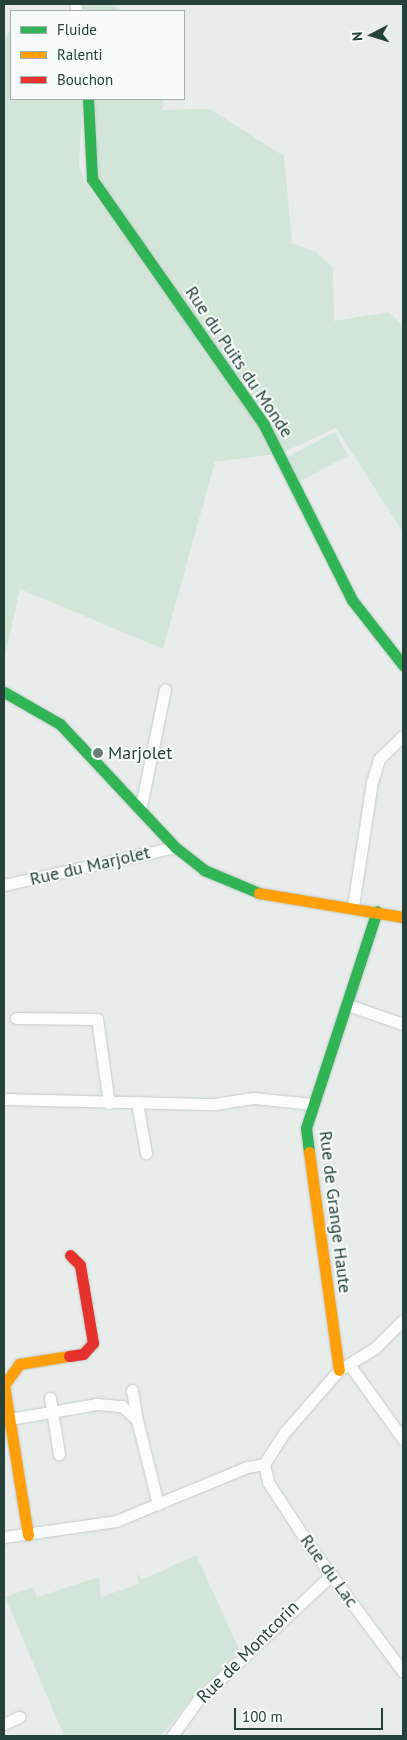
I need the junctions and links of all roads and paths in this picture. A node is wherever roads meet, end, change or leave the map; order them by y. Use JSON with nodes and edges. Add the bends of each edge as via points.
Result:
{"nodes":[{"id":1,"x":88,"y":100,"type":"edge"},
{"id":2,"x":403,"y":665,"type":"edge"},
{"id":3,"x":165,"y":690,"type":"dead end"},
{"id":4,"x":4,"y":692,"type":"edge"},
{"id":5,"x":403,"y":736,"type":"edge"},
{"id":6,"x":141,"y":806,"type":"junction"},
{"id":7,"x":175,"y":847,"type":"junction"},
{"id":8,"x":4,"y":885,"type":"edge"},
{"id":9,"x":353,"y":906,"type":"junction"},
{"id":10,"x":377,"y":911,"type":"junction"},
{"id":11,"x":403,"y":917,"type":"edge"},
{"id":12,"x":348,"y":1005,"type":"junction"},
{"id":13,"x":16,"y":1018,"type":"dead end"},
{"id":14,"x":403,"y":1024,"type":"edge"},
{"id":15,"x":4,"y":1099,"type":"edge"},
{"id":16,"x":137,"y":1102,"type":"junction"},
{"id":17,"x":109,"y":1103,"type":"junction"},
{"id":18,"x":313,"y":1104,"type":"junction"},
{"id":19,"x":146,"y":1153,"type":"dead end"},
{"id":20,"x":70,"y":1255,"type":"dead end"},
{"id":21,"x":402,"y":1325,"type":"edge"},
{"id":22,"x":351,"y":1367,"type":"junction"},
{"id":23,"x":339,"y":1370,"type":"junction"},
{"id":24,"x":132,"y":1390,"type":"dead end"},
{"id":25,"x":50,"y":1398,"type":"dead end"},
{"id":26,"x":53,"y":1412,"type":"junction"},
{"id":27,"x":10,"y":1419,"type":"junction"},
{"id":28,"x":137,"y":1420,"type":"junction"},
{"id":29,"x":403,"y":1439,"type":"edge"},
{"id":30,"x":59,"y":1454,"type":"dead end"},
{"id":31,"x":264,"y":1464,"type":"junction"},
{"id":32,"x":158,"y":1504,"type":"junction"},
{"id":33,"x":28,"y":1535,"type":"junction"},
{"id":34,"x":4,"y":1537,"type":"edge"},
{"id":35,"x":331,"y":1575,"type":"junction"},
{"id":36,"x":403,"y":1672,"type":"edge"},
{"id":37,"x":19,"y":1717,"type":"dead end"},
{"id":38,"x":4,"y":1724,"type":"edge"},
{"id":39,"x":172,"y":1736,"type":"edge"}],
"edges":[{"from":1,"to":2,"type":"street","name":"Rue du Puits du Monde","via":[[88,166],[92,179],[264,425],[352,600]]},
{"from":3,"to":6,"type":"street"},
{"from":4,"to":6,"type":"street","via":[[60,724]]},
{"from":5,"to":9,"type":"street","via":[[379,759],[372,782]]},
{"from":6,"to":7,"type":"street"},
{"from":7,"to":8,"type":"street","name":"Rue du Marjolet"},
{"from":7,"to":9,"type":"street","via":[[204,870],[256,892]]},
{"from":9,"to":10,"type":"street"},
{"from":10,"to":11,"type":"street"},
{"from":10,"to":12,"type":"street","name":"Rue de Grange Haute"},
{"from":12,"to":14,"type":"street"},
{"from":12,"to":18,"type":"street","name":"Rue de Grange Haute"},
{"from":13,"to":17,"type":"street","via":[[98,1019]]},
{"from":15,"to":17,"type":"street"},
{"from":16,"to":17,"type":"street"},
{"from":16,"to":18,"type":"street","via":[[215,1104],[253,1098]]},
{"from":16,"to":19,"type":"street"},
{"from":18,"to":23,"type":"street","name":"Rue de Grange Haute","via":[[306,1128],[310,1176]]},
{"from":20,"to":27,"type":"street","via":[[80,1265],[92,1343],[83,1354],[19,1364],[4,1385]]},
{"from":21,"to":22,"type":"street"},
{"from":22,"to":23,"type":"street"},
{"from":22,"to":29,"type":"street"},
{"from":23,"to":31,"type":"street","via":[[284,1433]]},
{"from":24,"to":28,"type":"street"},
{"from":25,"to":26,"type":"street"},
{"from":26,"to":27,"type":"street"},
{"from":26,"to":28,"type":"street","via":[[112,1403]]},
{"from":26,"to":30,"type":"street"},
{"from":27,"to":33,"type":"street"},
{"from":28,"to":32,"type":"street"},
{"from":31,"to":32,"type":"street"},
{"from":31,"to":35,"type":"street","name":"Rue du Lac","via":[[268,1482]]},
{"from":32,"to":33,"type":"street","via":[[116,1521]]},
{"from":33,"to":34,"type":"street"},
{"from":35,"to":36,"type":"street","name":"Rue du Lac"},
{"from":35,"to":39,"type":"street","name":"Rue de Montcorin","via":[[198,1700]]},
{"from":37,"to":38,"type":"street"}]}
